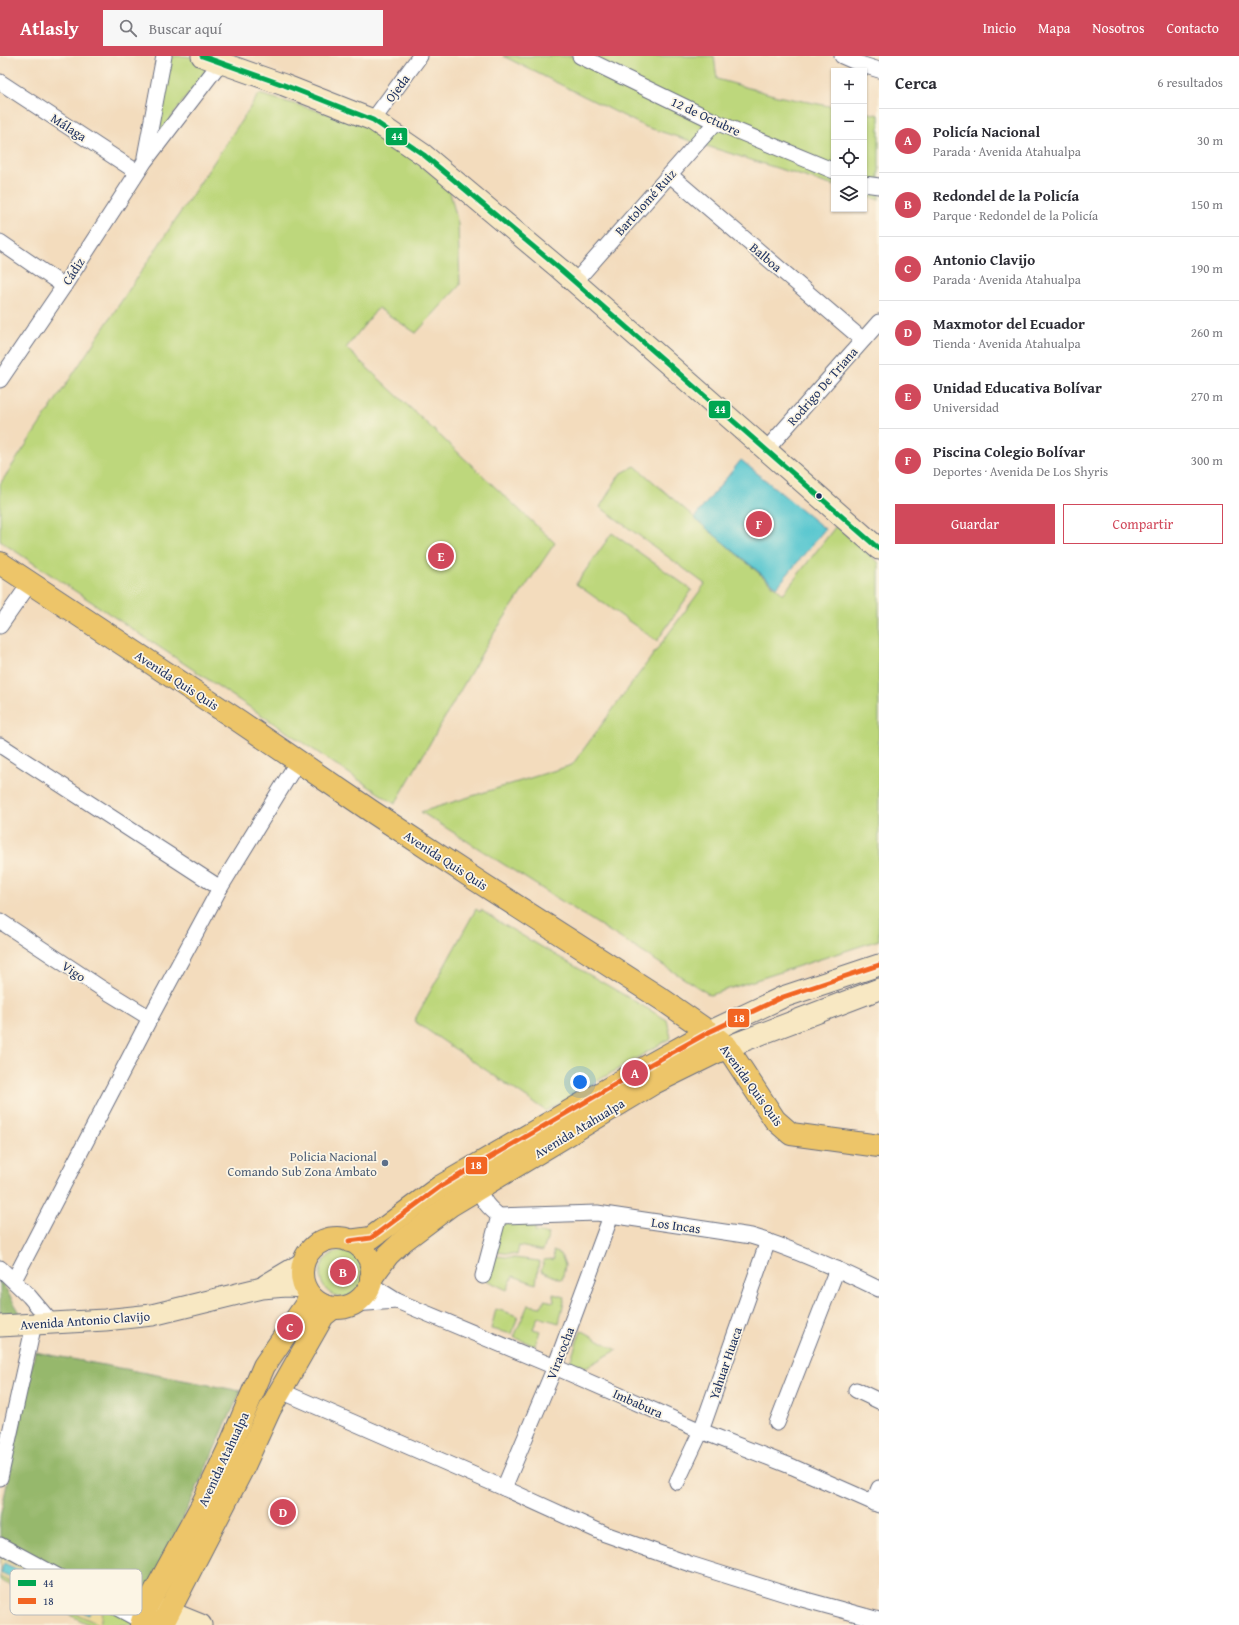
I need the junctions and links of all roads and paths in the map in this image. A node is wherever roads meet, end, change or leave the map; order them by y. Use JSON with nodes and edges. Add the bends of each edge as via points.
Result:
{"nodes":[{"id":1,"x":164,"y":56,"type":"edge"},
{"id":2,"x":420,"y":56,"type":"edge"},
{"id":3,"x":580,"y":56,"type":"edge"},
{"id":4,"x":842,"y":56,"type":"edge"},
{"id":5,"x":211,"y":60,"type":"edge"},
{"id":6,"x":879,"y":70,"type":"edge"},
{"id":7,"x":0,"y":82,"type":"edge"},
{"id":8,"x":373,"y":120,"type":"junction"},
{"id":9,"x":716,"y":122,"type":"junction"},
{"id":10,"x":141,"y":167,"type":"junction"},
{"id":11,"x":831,"y":170,"type":"edge"},
{"id":12,"x":670,"y":175,"type":"junction"},
{"id":13,"x":867,"y":184,"type":"edge"},
{"id":14,"x":879,"y":186,"type":"edge"},
{"id":15,"x":0,"y":242,"type":"edge"},
{"id":16,"x":574,"y":282,"type":"junction"},
{"id":17,"x":64,"y":286,"type":"junction"},
{"id":18,"x":879,"y":322,"type":"edge"},
{"id":19,"x":863,"y":340,"type":"junction"},
{"id":20,"x":0,"y":380,"type":"edge"},
{"id":21,"x":766,"y":450,"type":"junction"},
{"id":22,"x":879,"y":549,"type":"edge"},
{"id":23,"x":0,"y":563,"type":"edge"},
{"id":24,"x":30,"y":583,"type":"junction"},
{"id":25,"x":0,"y":626,"type":"edge"},
{"id":26,"x":0,"y":746,"type":"edge"},
{"id":27,"x":298,"y":761,"type":"junction"},
{"id":28,"x":220,"y":888,"type":"junction"},
{"id":29,"x":0,"y":922,"type":"edge"},
{"id":30,"x":879,"y":965,"type":"edge"},
{"id":31,"x":879,"y":989,"type":"edge"},
{"id":32,"x":150,"y":1018,"type":"junction"},
{"id":33,"x":709,"y":1032,"type":"junction"},
{"id":34,"x":727,"y":1047,"type":"junction"},
{"id":35,"x":879,"y":1146,"type":"edge"},
{"id":36,"x":479,"y":1188,"type":"junction"},
{"id":37,"x":499,"y":1216,"type":"junction"},
{"id":38,"x":611,"y":1216,"type":"junction"},
{"id":39,"x":349,"y":1241,"type":"junction"},
{"id":40,"x":768,"y":1241,"type":"junction"},
{"id":41,"x":303,"y":1263,"type":"junction"},
{"id":42,"x":0,"y":1268,"type":"edge"},
{"id":43,"x":837,"y":1269,"type":"junction"},
{"id":44,"x":483,"y":1276,"type":"dead end"},
{"id":45,"x":14,"y":1280,"type":"junction"},
{"id":46,"x":371,"y":1281,"type":"junction"},
{"id":47,"x":262,"y":1288,"type":"junction"},
{"id":48,"x":879,"y":1289,"type":"edge"},
{"id":49,"x":308,"y":1292,"type":"junction"},
{"id":50,"x":397,"y":1301,"type":"junction"},
{"id":51,"x":343,"y":1306,"type":"junction"},
{"id":52,"x":43,"y":1323,"type":"junction"},
{"id":53,"x":0,"y":1326,"type":"edge"},
{"id":54,"x":555,"y":1367,"type":"junction"},
{"id":55,"x":856,"y":1390,"type":"dead end"},
{"id":56,"x":281,"y":1391,"type":"junction"},
{"id":57,"x":879,"y":1401,"type":"edge"},
{"id":58,"x":777,"y":1423,"type":"dead end"},
{"id":59,"x":701,"y":1432,"type":"junction"},
{"id":60,"x":0,"y":1478,"type":"edge"},
{"id":61,"x":677,"y":1482,"type":"dead end"},
{"id":62,"x":504,"y":1488,"type":"junction"},
{"id":63,"x":879,"y":1488,"type":"edge"},
{"id":64,"x":876,"y":1504,"type":"edge"},
{"id":65,"x":0,"y":1545,"type":"edge"},
{"id":66,"x":50,"y":1569,"type":"edge"},
{"id":67,"x":142,"y":1614,"type":"edge"},
{"id":68,"x":153,"y":1619,"type":"edge"},
{"id":69,"x":879,"y":1620,"type":"edge"},
{"id":70,"x":201,"y":1625,"type":"edge"}],
"edges":[{"from":1,"to":10,"type":"street","name":"Cádiz"},
{"from":2,"to":8,"type":"street","name":"Ojeda"},
{"from":3,"to":9,"type":"street","name":"12 de Octubre"},
{"from":4,"to":6,"type":"street"},
{"from":5,"to":8,"type":"street"},
{"from":5,"to":10,"type":"street","name":"Cádiz"},
{"from":7,"to":10,"type":"street","name":"Málaga"},
{"from":8,"to":16,"type":"street","via":[[424,155]]},
{"from":9,"to":11,"type":"street","name":"12 de Octubre"},
{"from":9,"to":12,"type":"street","name":"Bartolomé Ruiz"},
{"from":10,"to":17,"type":"street","name":"Cádiz"},
{"from":12,"to":16,"type":"street","name":"Bartolomé Ruiz"},
{"from":12,"to":19,"type":"street","name":"Balboa"},
{"from":13,"to":14,"type":"street"},
{"from":15,"to":17,"type":"street"},
{"from":16,"to":21,"type":"street"},
{"from":17,"to":20,"type":"street","name":"Cádiz"},
{"from":18,"to":19,"type":"street","name":"Rodrigo De Triana"},
{"from":19,"to":21,"type":"street","name":"Rodrigo De Triana"},
{"from":21,"to":22,"type":"street"},
{"from":23,"to":24,"type":"main road","name":"Avenida Quis Quis"},
{"from":24,"to":25,"type":"street"},
{"from":24,"to":27,"type":"main road","name":"Avenida Quis Quis"},
{"from":26,"to":28,"type":"street"},
{"from":27,"to":28,"type":"street"},
{"from":27,"to":33,"type":"main road","name":"Avenida Quis Quis"},
{"from":28,"to":32,"type":"street"},
{"from":29,"to":32,"type":"street","name":"Vigo"},
{"from":30,"to":33,"type":"street","via":[[783,997]]},
{"from":31,"to":34,"type":"street","name":"Avenida Atahualpa"},
{"from":32,"to":45,"type":"street"},
{"from":33,"to":34,"type":"main road","name":"Avenida Quis Quis"},
{"from":33,"to":39,"type":"main road","via":[[441,1186],[371,1238]]},
{"from":34,"to":35,"type":"main road","name":"Avenida Quis Quis","via":[[775,1120],[791,1134]]},
{"from":34,"to":36,"type":"main road","name":"Avenida Atahualpa","via":[[654,1083]]},
{"from":36,"to":37,"type":"street","via":[[486,1205]]},
{"from":36,"to":46,"type":"main road","name":"Avenida Atahualpa","via":[[451,1205],[403,1241],[388,1255]]},
{"from":37,"to":38,"type":"street","name":"Los Incas","via":[[597,1213]]},
{"from":37,"to":44,"type":"street"},
{"from":38,"to":40,"type":"street","name":"Los Incas","via":[[751,1236]]},
{"from":38,"to":54,"type":"street","name":"Viracocha"},
{"from":39,"to":41,"type":"main road","via":[[338,1238],[321,1242],[308,1253]]},
{"from":39,"to":46,"type":"main road","via":[[359,1247],[366,1256],[371,1266]]},
{"from":40,"to":43,"type":"street","name":"Los Incas"},
{"from":40,"to":59,"type":"street","name":"Yahuar Huaca"},
{"from":41,"to":47,"type":"street","name":"Avenida Antonio Clavijo"},
{"from":41,"to":49,"type":"main road","via":[[302,1275]]},
{"from":42,"to":45,"type":"street"},
{"from":43,"to":48,"type":"street","name":"Los Incas"},
{"from":43,"to":58,"type":"street"},
{"from":45,"to":52,"type":"street"},
{"from":46,"to":50,"type":"street","name":"Imbabura"},
{"from":46,"to":51,"type":"main road","via":[[361,1298]]},
{"from":47,"to":49,"type":"street","name":"Avenida Antonio Clavijo","via":[[286,1286]]},
{"from":47,"to":52,"type":"street","name":"Avenida Antonio Clavijo","via":[[152,1315]]},
{"from":49,"to":51,"type":"main road","via":[[318,1302]]},
{"from":49,"to":68,"type":"main road","name":"Avenida Atahualpa","via":[[264,1366]]},
{"from":50,"to":51,"type":"street","name":"Imbabura"},
{"from":50,"to":54,"type":"street","name":"Imbabura"},
{"from":51,"to":56,"type":"main road","name":"Avenida Atahualpa","via":[[323,1316]]},
{"from":52,"to":53,"type":"street","name":"Avenida Antonio Clavijo"},
{"from":52,"to":60,"type":"street"},
{"from":54,"to":59,"type":"street","name":"Imbabura"},
{"from":54,"to":62,"type":"street","name":"Viracocha"},
{"from":55,"to":57,"type":"street"},
{"from":56,"to":62,"type":"street"},
{"from":56,"to":68,"type":"main road","name":"Avenida Atahualpa","via":[[244,1466]]},
{"from":59,"to":61,"type":"street","name":"Yahuar Huaca"},
{"from":59,"to":64,"type":"street","name":"Imbabura","via":[[793,1467]]},
{"from":62,"to":69,"type":"street","via":[[605,1534],[690,1564]]},
{"from":63,"to":64,"type":"street"},
{"from":65,"to":66,"type":"street"},
{"from":67,"to":68,"type":"street"},
{"from":68,"to":70,"type":"street"}]}
